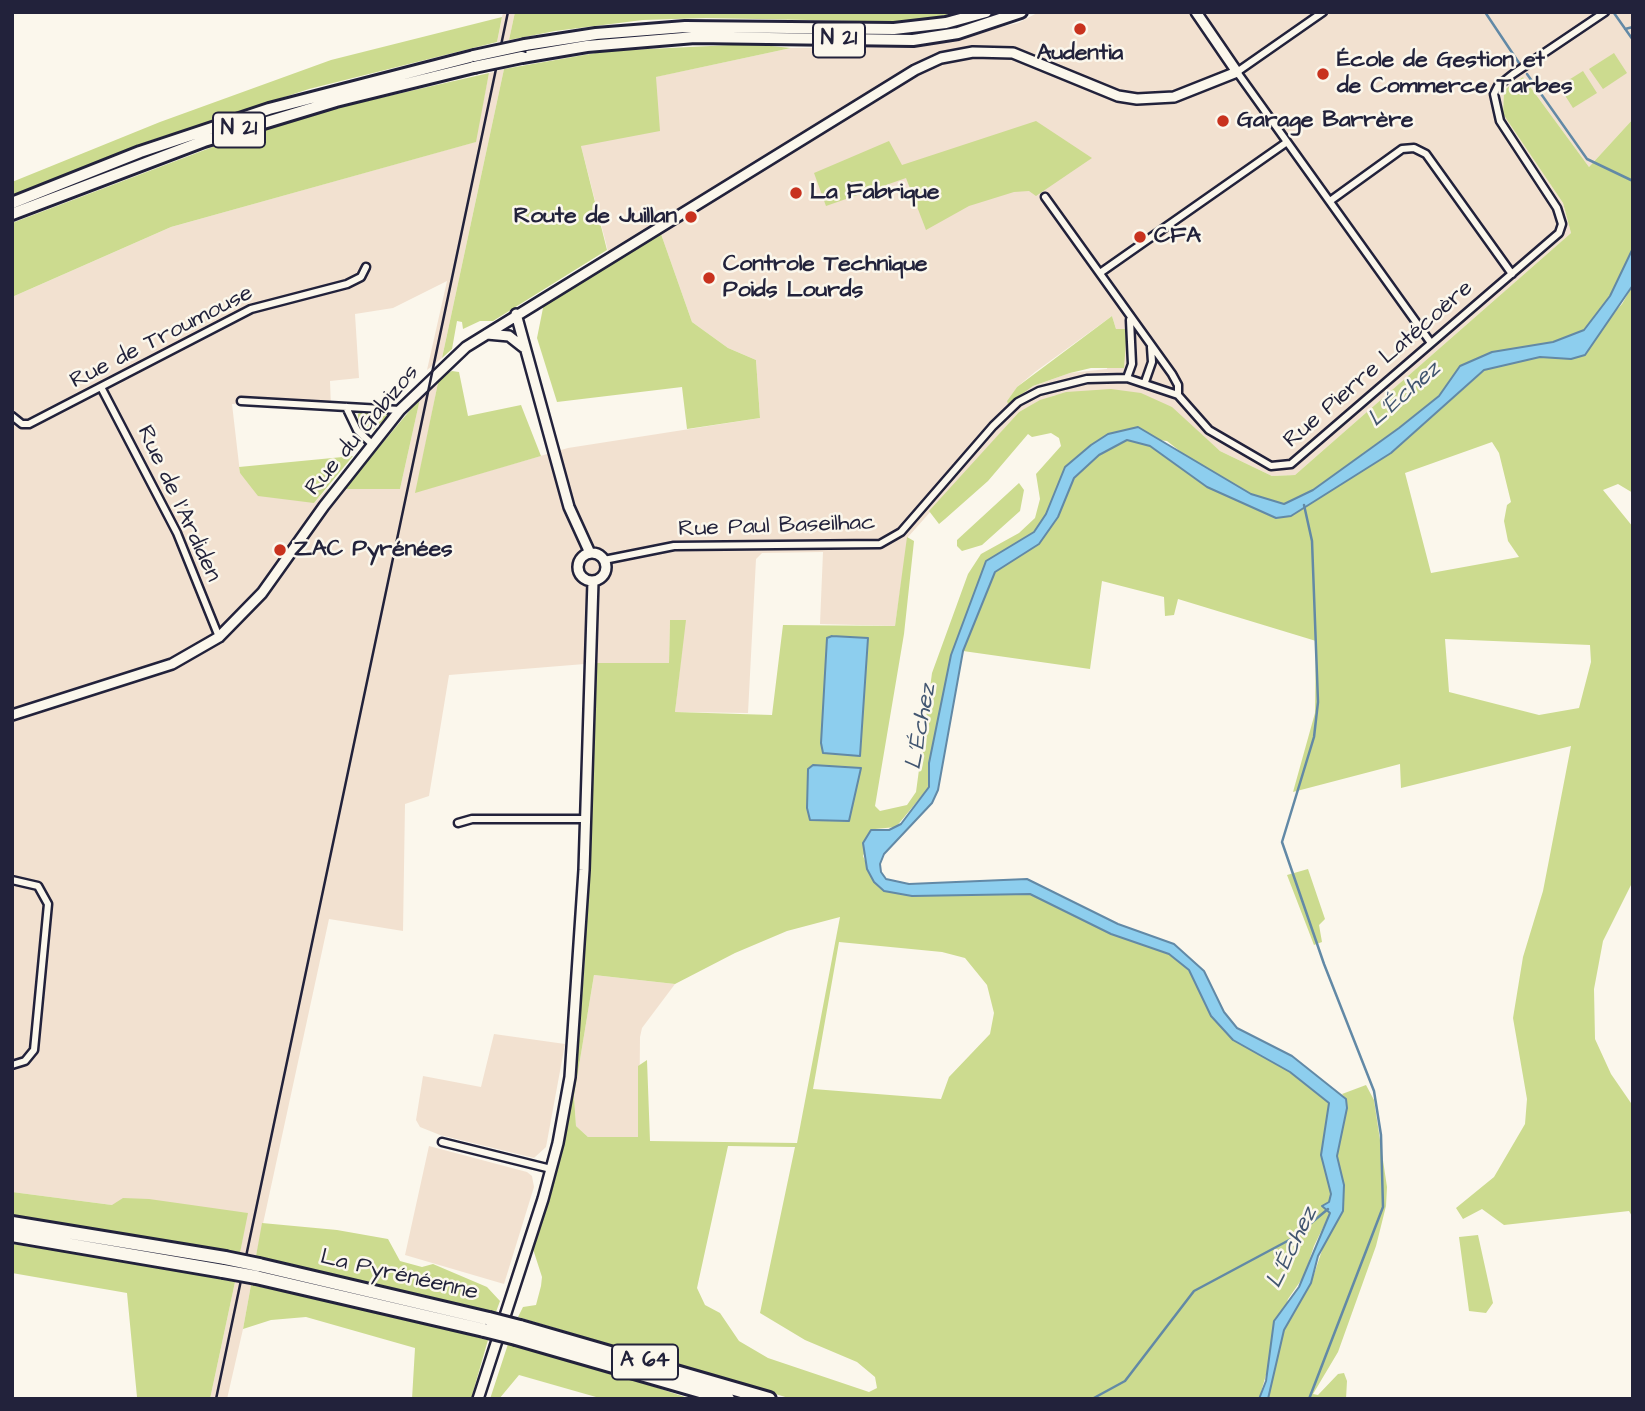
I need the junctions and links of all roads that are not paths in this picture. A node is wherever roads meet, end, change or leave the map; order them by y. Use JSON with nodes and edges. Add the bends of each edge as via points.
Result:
{"nodes":[{"id":1,"x":986,"y":12,"type":"edge"},
{"id":2,"x":1021,"y":12,"type":"edge"},
{"id":3,"x":1196,"y":12,"type":"edge"},
{"id":4,"x":1323,"y":12,"type":"edge"},
{"id":5,"x":1605,"y":12,"type":"edge"},
{"id":6,"x":474,"y":62,"type":"junction"},
{"id":7,"x":1237,"y":72,"type":"junction"},
{"id":8,"x":1287,"y":142,"type":"junction"},
{"id":9,"x":1045,"y":197,"type":"dead end"},
{"id":10,"x":1330,"y":201,"type":"junction"},
{"id":11,"x":12,"y":202,"type":"edge"},
{"id":12,"x":12,"y":214,"type":"edge"},
{"id":13,"x":366,"y":267,"type":"dead end"},
{"id":14,"x":1100,"y":273,"type":"junction"},
{"id":15,"x":1512,"y":274,"type":"junction"},
{"id":16,"x":516,"y":314,"type":"junction"},
{"id":17,"x":1129,"y":318,"type":"junction"},
{"id":18,"x":485,"y":334,"type":"junction"},
{"id":19,"x":1431,"y":343,"type":"junction"},
{"id":20,"x":1151,"y":345,"type":"junction"},
{"id":21,"x":523,"y":347,"type":"junction"},
{"id":22,"x":1127,"y":379,"type":"junction"},
{"id":23,"x":1145,"y":382,"type":"junction"},
{"id":24,"x":102,"y":388,"type":"junction"},
{"id":25,"x":1178,"y":395,"type":"junction"},
{"id":26,"x":241,"y":401,"type":"dead end"},
{"id":27,"x":346,"y":407,"type":"junction"},
{"id":28,"x":400,"y":410,"type":"junction"},
{"id":29,"x":12,"y":416,"type":"edge"},
{"id":30,"x":372,"y":444,"type":"junction"},
{"id":31,"x":590,"y":553,"type":"junction"},
{"id":32,"x":604,"y":560,"type":"junction"},
{"id":33,"x":593,"y":582,"type":"junction"},
{"id":34,"x":219,"y":637,"type":"junction"},
{"id":35,"x":12,"y":715,"type":"edge"},
{"id":36,"x":586,"y":819,"type":"junction"},
{"id":37,"x":458,"y":823,"type":"dead end"},
{"id":38,"x":12,"y":880,"type":"edge"},
{"id":39,"x":12,"y":1065,"type":"edge"},
{"id":40,"x":442,"y":1142,"type":"dead end"},
{"id":41,"x":551,"y":1169,"type":"junction"},
{"id":42,"x":12,"y":1223,"type":"edge"},
{"id":43,"x":12,"y":1235,"type":"edge"},
{"id":44,"x":224,"y":1264,"type":"junction"},
{"id":45,"x":518,"y":1333,"type":"junction"},
{"id":46,"x":478,"y":1399,"type":"edge"},
{"id":47,"x":728,"y":1399,"type":"edge"},
{"id":48,"x":769,"y":1399,"type":"edge"}],
"edges":[{"from":1,"to":6,"type":"main road","number":"N 21","bridge":true,"via":[[935,25],[894,29],[685,27],[596,34],[525,45]]},
{"from":2,"to":6,"type":"main road","number":"N 21","bridge":true,"via":[[967,31],[912,40],[695,37]]},
{"from":3,"to":7,"type":"street"},
{"from":4,"to":7,"type":"street"},
{"from":5,"to":15,"type":"street","name":"Rue Pierre Latécoère","via":[[1513,74],[1494,94],[1500,121],[1557,208],[1562,224],[1559,233]]},
{"from":6,"to":11,"type":"main road","number":"N 21","via":[[269,109]]},
{"from":6,"to":12,"type":"main road","number":"N 21","via":[[204,141]]},
{"from":7,"to":8,"type":"street"},
{"from":7,"to":16,"type":"street","name":"Rue du Gabizos","via":[[1191,93],[1137,99],[1118,96],[1013,53],[973,52],[941,58],[915,69]]},
{"from":8,"to":10,"type":"street"},
{"from":8,"to":14,"type":"street"},
{"from":9,"to":14,"type":"street","name":"Rue Pierre Latécoère"},
{"from":10,"to":15,"type":"street","via":[[1402,149],[1414,148],[1426,154]]},
{"from":10,"to":19,"type":"street"},
{"from":13,"to":24,"type":"street","name":"Rue de Troumouse","via":[[347,284],[251,309]]},
{"from":14,"to":17,"type":"street","name":"Rue Pierre Latécoère"},
{"from":15,"to":19,"type":"street","name":"Rue Pierre Latécoère"},
{"from":16,"to":18,"type":"street","name":"Rue du Gabizos"},
{"from":16,"to":21,"type":"street"},
{"from":17,"to":20,"type":"street","name":"Rue Pierre Latécoère"},
{"from":17,"to":22,"type":"street","name":"Rue Pierre Latécoère","via":[[1132,364]]},
{"from":18,"to":21,"type":"street","via":[[509,336]]},
{"from":18,"to":28,"type":"street","name":"Rue du Gabizos","via":[[430,377]]},
{"from":19,"to":25,"type":"street","name":"Rue Pierre Latécoère","via":[[1284,466],[1271,466],[1209,430]]},
{"from":20,"to":23,"type":"street","via":[[1152,362]]},
{"from":20,"to":25,"type":"street","name":"Rue Pierre Latécoère","via":[[1178,385]]},
{"from":21,"to":31,"type":"street","via":[[569,507]]},
{"from":22,"to":23,"type":"street","name":"Rue Paul Baseilhac"},
{"from":22,"to":32,"type":"street","name":"Rue Paul Baseilhac","via":[[1059,383],[1018,402],[901,532],[880,544],[685,546]]},
{"from":23,"to":25,"type":"street","name":"Rue Paul Baseilhac"},
{"from":24,"to":29,"type":"street","name":"Rue de Troumouse","via":[[29,424]]},
{"from":24,"to":34,"type":"street","name":"Rue de l'Ardiden","via":[[177,533]]},
{"from":26,"to":27,"type":"street"},
{"from":27,"to":28,"type":"street"},
{"from":27,"to":30,"type":"street","via":[[357,430]]},
{"from":28,"to":30,"type":"street","name":"Rue du Gabizos"},
{"from":30,"to":34,"type":"street","name":"Rue du Gabizos","via":[[261,593]]},
{"from":31,"to":32,"type":"street"},
{"from":31,"to":33,"type":"street","via":[[581,559],[578,569],[584,579]]},
{"from":32,"to":33,"type":"street","via":[[604,576]]},
{"from":33,"to":36,"type":"street"},
{"from":34,"to":35,"type":"street","name":"Rue du Gabizos","via":[[172,664]]},
{"from":36,"to":37,"type":"street","via":[[472,819]]},
{"from":36,"to":41,"type":"street","via":[[570,1077]]},
{"from":38,"to":39,"type":"street","via":[[38,886],[48,904],[34,1050],[25,1061]]},
{"from":40,"to":41,"type":"street"},
{"from":41,"to":46,"type":"street"},
{"from":42,"to":44,"type":"highway","name":"La Pyrénéenne","number":"A 64"},
{"from":43,"to":44,"type":"highway","name":"La Pyrénéenne","number":"A 64"},
{"from":44,"to":45,"type":"highway","name":"La Pyrénéenne","number":"A 64","bridge":true},
{"from":45,"to":47,"type":"highway","name":"La Pyrénéenne","number":"A 64"},
{"from":45,"to":48,"type":"highway","name":"La Pyrénéenne","number":"A 64"}]}
